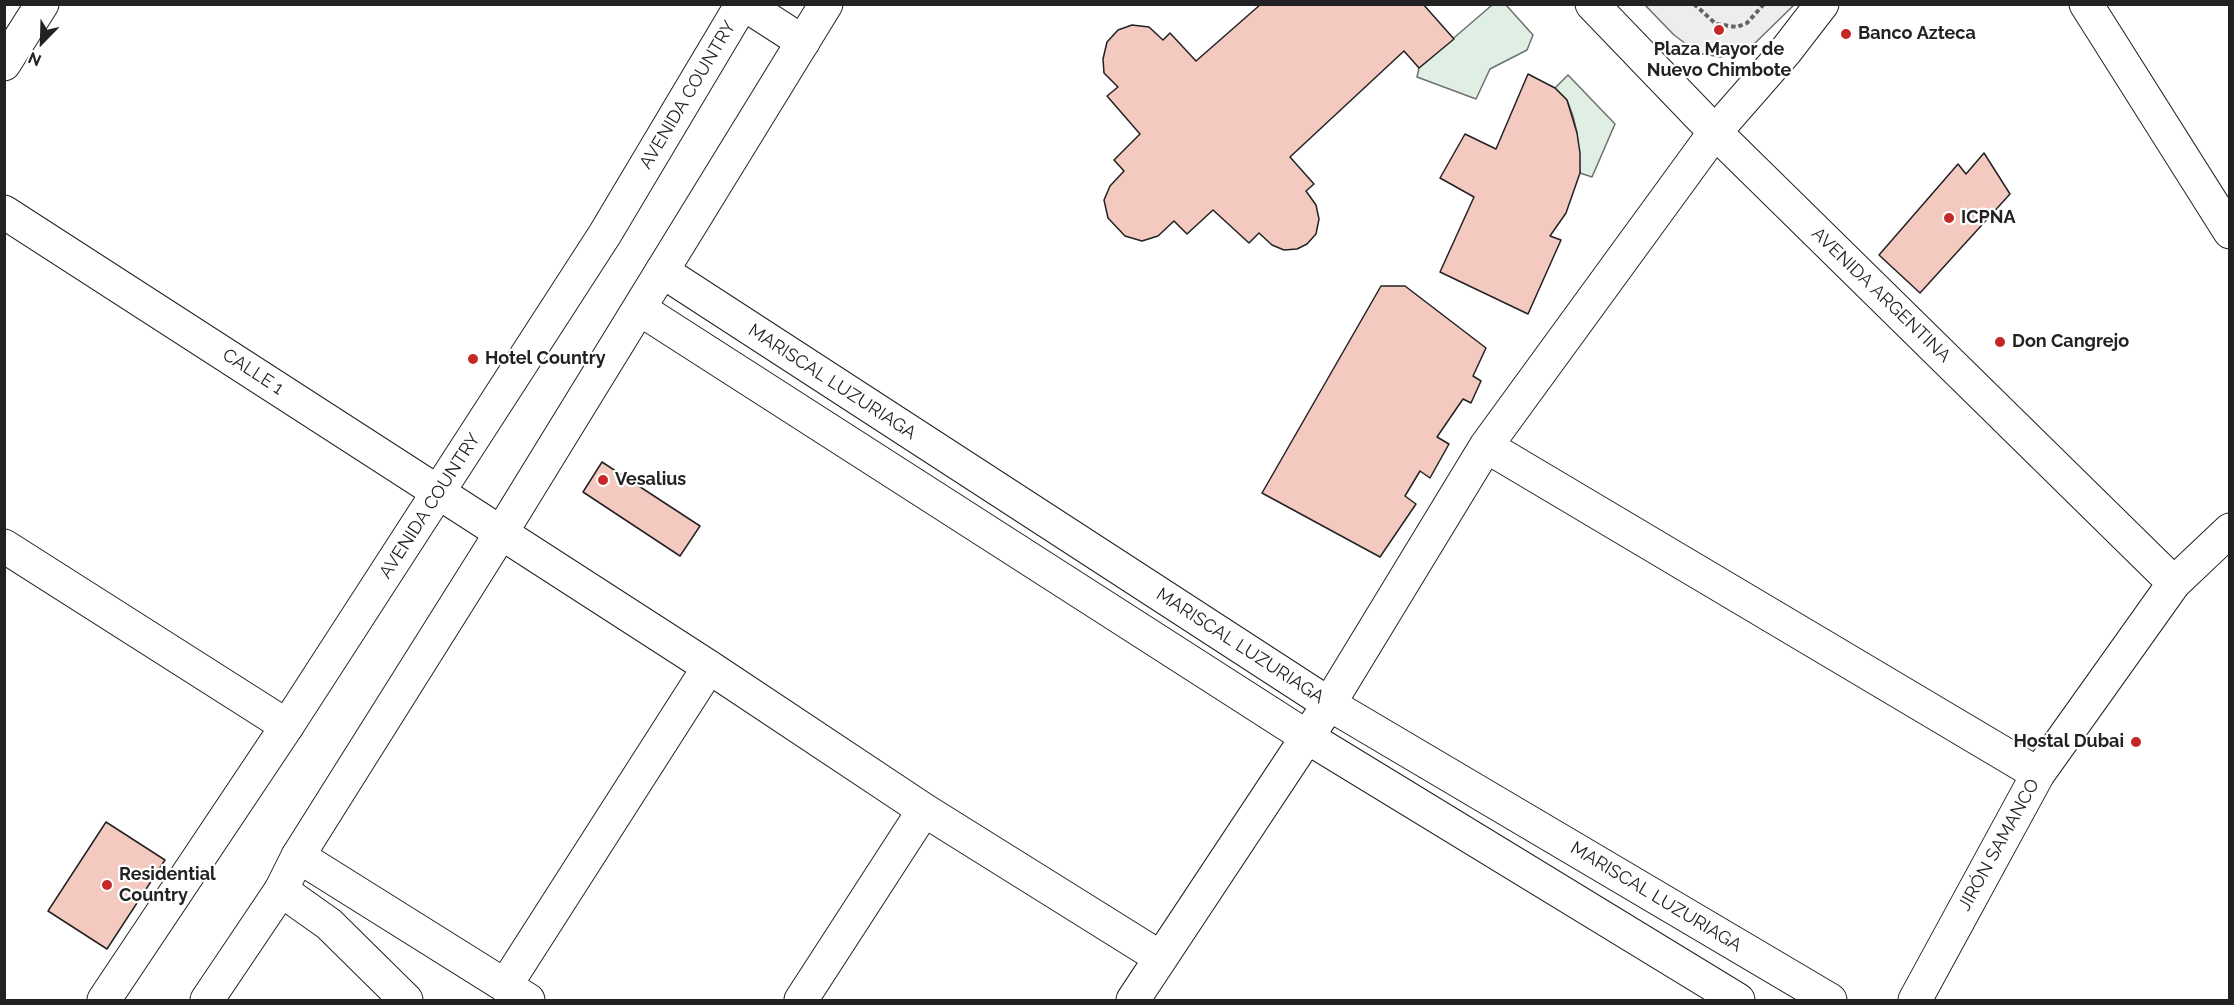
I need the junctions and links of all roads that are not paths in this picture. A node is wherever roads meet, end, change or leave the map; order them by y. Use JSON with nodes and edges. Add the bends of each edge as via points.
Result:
{"nodes":[{"id":1,"x":42,"y":4,"type":"edge"},
{"id":2,"x":743,"y":4,"type":"edge"},
{"id":3,"x":826,"y":4,"type":"edge"},
{"id":4,"x":1592,"y":4,"type":"edge"},
{"id":5,"x":1822,"y":4,"type":"edge"},
{"id":6,"x":2086,"y":4,"type":"edge"},
{"id":7,"x":804,"y":42,"type":"junction"},
{"id":8,"x":4,"y":64,"type":"edge"},
{"id":9,"x":1715,"y":132,"type":"junction"},
{"id":10,"x":4,"y":212,"type":"edge"},
{"id":11,"x":2229,"y":232,"type":"edge"},
{"id":12,"x":662,"y":272,"type":"junction"},
{"id":13,"x":640,"y":309,"type":"junction"},
{"id":14,"x":1486,"y":446,"type":"junction"},
{"id":15,"x":438,"y":494,"type":"junction"},
{"id":16,"x":2229,"y":530,"type":"edge"},
{"id":17,"x":501,"y":532,"type":"junction"},
{"id":18,"x":4,"y":546,"type":"edge"},
{"id":19,"x":2174,"y":583,"type":"junction"},
{"id":20,"x":708,"y":667,"type":"junction"},
{"id":21,"x":1329,"y":704,"type":"junction"},
{"id":22,"x":287,"y":726,"type":"junction"},
{"id":23,"x":1307,"y":737,"type":"junction"},
{"id":24,"x":2038,"y":774,"type":"junction"},
{"id":25,"x":924,"y":810,"type":"junction"},
{"id":26,"x":298,"y":856,"type":"junction"},
{"id":27,"x":281,"y":890,"type":"junction"},
{"id":28,"x":1161,"y":958,"type":"junction"},
{"id":29,"x":516,"y":993,"type":"edge"},
{"id":30,"x":105,"y":1000,"type":"edge"},
{"id":31,"x":207,"y":1000,"type":"edge"},
{"id":32,"x":406,"y":1000,"type":"edge"},
{"id":33,"x":801,"y":1000,"type":"edge"},
{"id":34,"x":1132,"y":1000,"type":"edge"},
{"id":35,"x":1738,"y":1000,"type":"edge"},
{"id":36,"x":1830,"y":1000,"type":"edge"},
{"id":37,"x":1915,"y":1000,"type":"edge"}],
"edges":[{"from":1,"to":8,"type":"street"},
{"from":2,"to":7,"type":"street"},
{"from":2,"to":15,"type":"street","name":"AVENIDA COUNTRY","via":[[606,234]]},
{"from":3,"to":7,"type":"street"},
{"from":4,"to":9,"type":"street","name":"AVENIDA ARGENTINA"},
{"from":5,"to":9,"type":"street"},
{"from":6,"to":11,"type":"street"},
{"from":7,"to":12,"type":"street"},
{"from":9,"to":14,"type":"street"},
{"from":9,"to":19,"type":"street","name":"AVENIDA ARGENTINA"},
{"from":10,"to":15,"type":"street","name":"CALLE 1"},
{"from":12,"to":13,"type":"street"},
{"from":12,"to":21,"type":"street","name":"MARISCAL LUZURIAGA"},
{"from":13,"to":17,"type":"street"},
{"from":13,"to":23,"type":"street"},
{"from":14,"to":21,"type":"street"},
{"from":14,"to":24,"type":"street"},
{"from":15,"to":17,"type":"street","name":"CALLE 1"},
{"from":15,"to":22,"type":"street","name":"AVENIDA COUNTRY"},
{"from":16,"to":19,"type":"street","name":"JIRÓN SAMANCO"},
{"from":17,"to":20,"type":"street","name":"CALLE 1"},
{"from":17,"to":26,"type":"street"},
{"from":18,"to":22,"type":"street"},
{"from":19,"to":24,"type":"street","name":"JIRÓN SAMANCO"},
{"from":20,"to":25,"type":"street","name":"CALLE 1"},
{"from":20,"to":29,"type":"street"},
{"from":21,"to":23,"type":"street"},
{"from":21,"to":36,"type":"street","name":"MARISCAL LUZURIAGA"},
{"from":22,"to":30,"type":"street","name":"AVENIDA COUNTRY"},
{"from":23,"to":28,"type":"street"},
{"from":23,"to":35,"type":"street"},
{"from":24,"to":37,"type":"street","name":"JIRÓN SAMANCO"},
{"from":25,"to":28,"type":"street","name":"CALLE 1"},
{"from":25,"to":33,"type":"street"},
{"from":26,"to":27,"type":"street"},
{"from":26,"to":29,"type":"street"},
{"from":27,"to":31,"type":"street"},
{"from":27,"to":32,"type":"street","via":[[328,924]]},
{"from":28,"to":34,"type":"street"}]}
